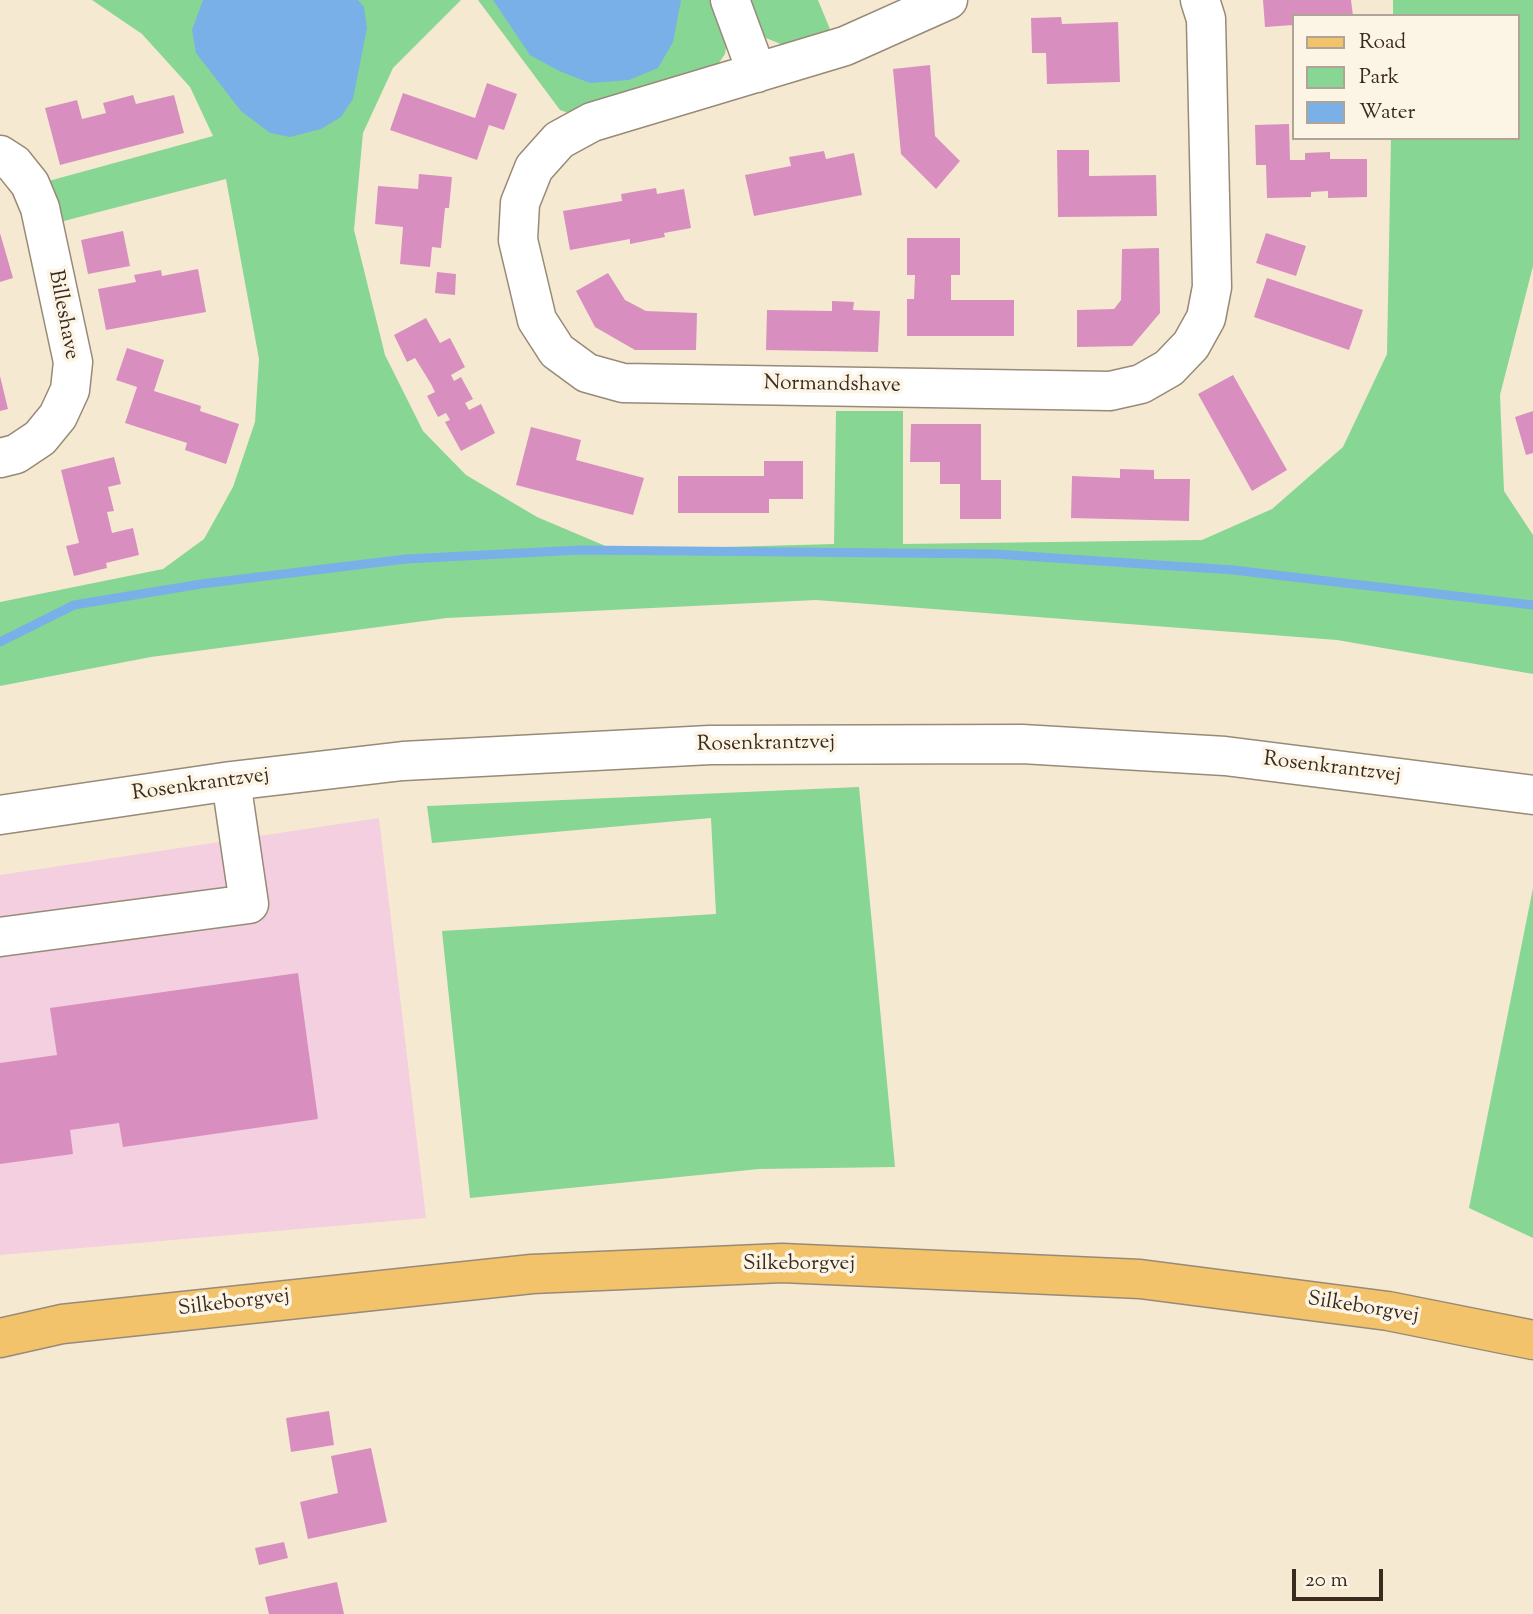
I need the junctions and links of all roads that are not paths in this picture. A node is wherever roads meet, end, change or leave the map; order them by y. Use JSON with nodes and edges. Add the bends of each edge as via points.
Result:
{"nodes":[{"id":1,"x":730,"y":0,"type":"edge"},
{"id":2,"x":948,"y":0,"type":"edge"},
{"id":3,"x":1200,"y":0,"type":"edge"},
{"id":4,"x":757,"y":73,"type":"junction"},
{"id":5,"x":0,"y":155,"type":"edge"},
{"id":6,"x":0,"y":458,"type":"edge"},
{"id":7,"x":231,"y":781,"type":"junction"},
{"id":8,"x":1533,"y":795,"type":"edge"},
{"id":9,"x":0,"y":815,"type":"edge"},
{"id":10,"x":0,"y":937,"type":"edge"},
{"id":11,"x":0,"y":1320,"type":"edge"},
{"id":12,"x":62,"y":1324,"type":"junction"},
{"id":13,"x":0,"y":1338,"type":"edge"},
{"id":14,"x":1533,"y":1340,"type":"edge"}],
"edges":[{"from":1,"to":4,"type":"street"},
{"from":2,"to":4,"type":"street","name":"Normandshave","via":[[845,46]]},
{"from":3,"to":4,"type":"street","name":"Normandshave","via":[[1206,19],[1212,287],[1206,318],[1191,345],[1169,368],[1141,384],[1110,391],[623,383],[587,373],[557,351],[537,320],[518,240],[520,203],[534,168],[559,140],[592,122]]},
{"from":5,"to":6,"type":"street","name":"Billeshave","via":[[30,184],[40,208],[74,362],[70,390],[58,416],[40,438],[16,454]]},
{"from":7,"to":8,"type":"street","name":"Rosenkrantzvej","via":[[403,761],[710,745],[1023,744],[1225,756]]},
{"from":7,"to":9,"type":"street","name":"Rosenkrantzvej"},
{"from":7,"to":10,"type":"street","via":[[249,904]]},
{"from":11,"to":12,"type":"main road","name":"Silkeborgvej"},
{"from":12,"to":13,"type":"main road","name":"Silkeborgvej"},
{"from":12,"to":14,"type":"main road","name":"Silkeborgvej","via":[[532,1274],[782,1263],[1140,1279],[1388,1311]]}]}
